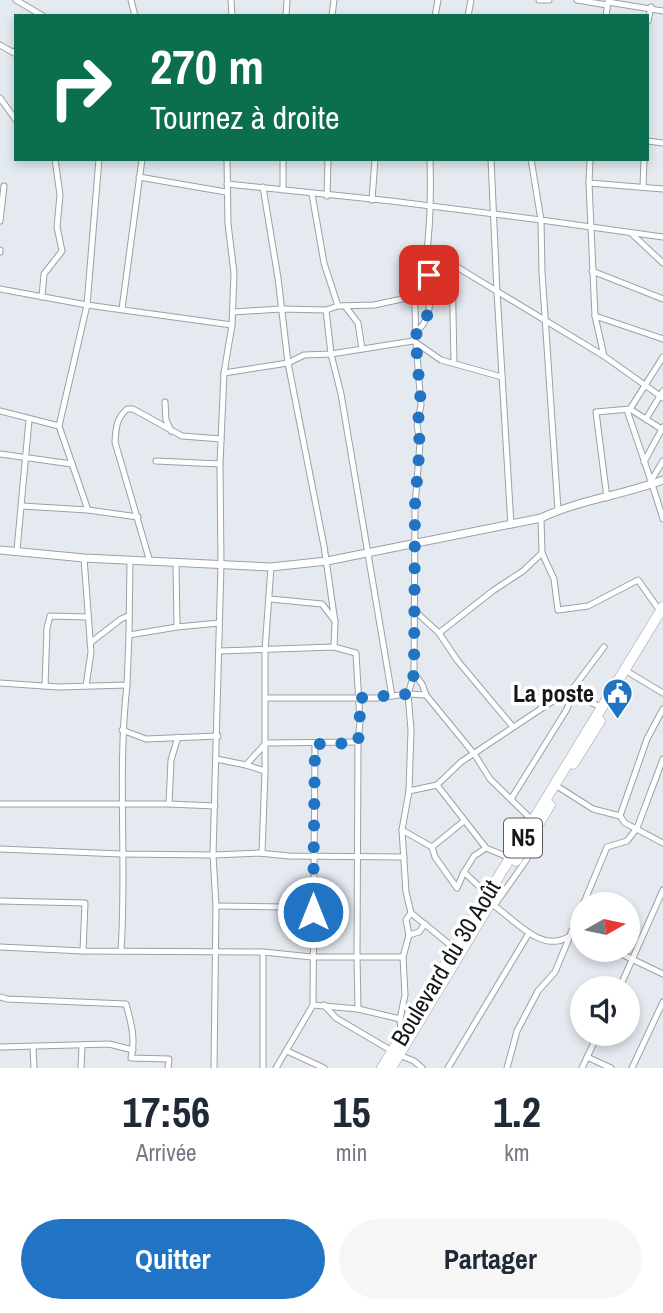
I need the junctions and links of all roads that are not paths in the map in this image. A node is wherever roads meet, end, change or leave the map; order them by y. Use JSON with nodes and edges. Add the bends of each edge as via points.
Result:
{"nodes":[{"id":1,"x":16,"y":0,"type":"edge"},
{"id":2,"x":539,"y":0,"type":"edge"},
{"id":3,"x":549,"y":0,"type":"edge"},
{"id":4,"x":577,"y":0,"type":"edge"},
{"id":5,"x":608,"y":2,"type":"edge"},
{"id":6,"x":651,"y":7,"type":"junction"},
{"id":7,"x":663,"y":11,"type":"edge"},
{"id":8,"x":39,"y":14,"type":"edge"},
{"id":9,"x":649,"y":16,"type":"edge"},
{"id":10,"x":0,"y":98,"type":"edge"},
{"id":11,"x":14,"y":117,"type":"edge"},
{"id":12,"x":55,"y":161,"type":"edge"},
{"id":13,"x":99,"y":161,"type":"edge"},
{"id":14,"x":142,"y":161,"type":"edge"},
{"id":15,"x":228,"y":161,"type":"edge"},
{"id":16,"x":283,"y":161,"type":"edge"},
{"id":17,"x":328,"y":161,"type":"edge"},
{"id":18,"x":375,"y":161,"type":"edge"},
{"id":19,"x":430,"y":161,"type":"edge"},
{"id":20,"x":491,"y":161,"type":"edge"},
{"id":21,"x":531,"y":161,"type":"edge"},
{"id":22,"x":590,"y":161,"type":"edge"},
{"id":23,"x":644,"y":161,"type":"edge"},
{"id":24,"x":139,"y":177,"type":"junction"},
{"id":25,"x":589,"y":183,"type":"junction"},
{"id":26,"x":227,"y":184,"type":"junction"},
{"id":27,"x":4,"y":186,"type":"dead end"},
{"id":28,"x":263,"y":187,"type":"junction"},
{"id":29,"x":643,"y":187,"type":"junction"},
{"id":30,"x":663,"y":189,"type":"edge"},
{"id":31,"x":283,"y":190,"type":"junction"},
{"id":32,"x":226,"y":192,"type":"junction"},
{"id":33,"x":312,"y":194,"type":"junction"},
{"id":34,"x":327,"y":196,"type":"junction"},
{"id":35,"x":372,"y":200,"type":"junction"},
{"id":36,"x":432,"y":206,"type":"junction"},
{"id":37,"x":494,"y":216,"type":"junction"},
{"id":38,"x":541,"y":220,"type":"junction"},
{"id":39,"x":0,"y":221,"type":"edge"},
{"id":40,"x":591,"y":226,"type":"junction"},
{"id":41,"x":632,"y":234,"type":"junction"},
{"id":42,"x":663,"y":237,"type":"edge"},
{"id":43,"x":426,"y":259,"type":"junction"},
{"id":44,"x":663,"y":263,"type":"edge"},
{"id":45,"x":452,"y":264,"type":"junction"},
{"id":46,"x":592,"y":271,"type":"junction"},
{"id":47,"x":0,"y":289,"type":"edge"},
{"id":48,"x":497,"y":292,"type":"junction"},
{"id":49,"x":416,"y":296,"type":"junction"},
{"id":50,"x":41,"y":297,"type":"junction"},
{"id":51,"x":663,"y":299,"type":"edge"},
{"id":52,"x":87,"y":305,"type":"junction"},
{"id":53,"x":341,"y":306,"type":"junction"},
{"id":54,"x":122,"y":309,"type":"junction"},
{"id":55,"x":281,"y":309,"type":"junction"},
{"id":56,"x":326,"y":310,"type":"junction"},
{"id":57,"x":233,"y":312,"type":"junction"},
{"id":58,"x":595,"y":316,"type":"junction"},
{"id":59,"x":547,"y":324,"type":"junction"},
{"id":60,"x":232,"y":325,"type":"junction"},
{"id":61,"x":417,"y":331,"type":"junction"},
{"id":62,"x":663,"y":339,"type":"edge"},
{"id":63,"x":415,"y":342,"type":"junction"},
{"id":64,"x":362,"y":349,"type":"junction"},
{"id":65,"x":331,"y":354,"type":"junction"},
{"id":66,"x":604,"y":356,"type":"junction"},
{"id":67,"x":662,"y":362,"type":"edge"},
{"id":68,"x":288,"y":363,"type":"junction"},
{"id":69,"x":454,"y":363,"type":"junction"},
{"id":70,"x":224,"y":373,"type":"junction"},
{"id":71,"x":502,"y":377,"type":"junction"},
{"id":72,"x":645,"y":387,"type":"junction"},
{"id":73,"x":662,"y":395,"type":"edge"},
{"id":74,"x":165,"y":402,"type":"dead end"},
{"id":75,"x":629,"y":409,"type":"junction"},
{"id":76,"x":0,"y":411,"type":"edge"},
{"id":77,"x":646,"y":419,"type":"junction"},
{"id":78,"x":29,"y":420,"type":"junction"},
{"id":79,"x":60,"y":426,"type":"junction"},
{"id":80,"x":663,"y":428,"type":"edge"},
{"id":81,"x":171,"y":431,"type":"junction"},
{"id":82,"x":221,"y":439,"type":"junction"},
{"id":83,"x":0,"y":454,"type":"edge"},
{"id":84,"x":27,"y":457,"type":"junction"},
{"id":85,"x":156,"y":461,"type":"dead end"},
{"id":86,"x":663,"y":461,"type":"edge"},
{"id":87,"x":644,"y":462,"type":"junction"},
{"id":88,"x":72,"y":464,"type":"junction"},
{"id":89,"x":219,"y":464,"type":"junction"},
{"id":90,"x":663,"y":480,"type":"edge"},
{"id":91,"x":652,"y":481,"type":"junction"},
{"id":92,"x":607,"y":498,"type":"junction"},
{"id":93,"x":22,"y":506,"type":"junction"},
{"id":94,"x":88,"y":510,"type":"junction"},
{"id":95,"x":558,"y":510,"type":"junction"},
{"id":96,"x":138,"y":517,"type":"junction"},
{"id":97,"x":541,"y":518,"type":"junction"},
{"id":98,"x":663,"y":519,"type":"edge"},
{"id":99,"x":511,"y":525,"type":"junction"},
{"id":100,"x":415,"y":543,"type":"junction"},
{"id":101,"x":0,"y":550,"type":"edge"},
{"id":102,"x":17,"y":550,"type":"junction"},
{"id":103,"x":542,"y":553,"type":"junction"},
{"id":104,"x":369,"y":554,"type":"junction"},
{"id":105,"x":84,"y":558,"type":"junction"},
{"id":106,"x":130,"y":561,"type":"junction"},
{"id":107,"x":327,"y":561,"type":"junction"},
{"id":108,"x":150,"y":562,"type":"junction"},
{"id":109,"x":176,"y":563,"type":"junction"},
{"id":110,"x":221,"y":565,"type":"junction"},
{"id":111,"x":271,"y":567,"type":"junction"},
{"id":112,"x":270,"y":599,"type":"junction"},
{"id":113,"x":416,"y":611,"type":"junction"},
{"id":114,"x":662,"y":611,"type":"edge"},
{"id":115,"x":128,"y":616,"type":"junction"},
{"id":116,"x":88,"y":617,"type":"junction"},
{"id":117,"x":335,"y":622,"type":"junction"},
{"id":118,"x":219,"y":623,"type":"junction"},
{"id":119,"x":177,"y":627,"type":"junction"},
{"id":120,"x":439,"y":633,"type":"junction"},
{"id":121,"x":128,"y":635,"type":"junction"},
{"id":122,"x":90,"y":643,"type":"junction"},
{"id":123,"x":334,"y":647,"type":"junction"},
{"id":124,"x":604,"y":648,"type":"dead end"},
{"id":125,"x":265,"y":650,"type":"junction"},
{"id":126,"x":219,"y":651,"type":"junction"},
{"id":127,"x":628,"y":672,"type":"junction"},
{"id":128,"x":414,"y":674,"type":"junction"},
{"id":129,"x":0,"y":683,"type":"edge"},
{"id":130,"x":127,"y":685,"type":"junction"},
{"id":131,"x":45,"y":686,"type":"junction"},
{"id":132,"x":86,"y":686,"type":"junction"},
{"id":133,"x":574,"y":687,"type":"junction"},
{"id":134,"x":663,"y":693,"type":"edge"},
{"id":135,"x":408,"y":694,"type":"junction"},
{"id":136,"x":426,"y":695,"type":"junction"},
{"id":137,"x":572,"y":695,"type":"junction"},
{"id":138,"x":393,"y":696,"type":"junction"},
{"id":139,"x":266,"y":698,"type":"junction"},
{"id":140,"x":359,"y":698,"type":"junction"},
{"id":141,"x":601,"y":707,"type":"junction"},
{"id":142,"x":663,"y":711,"type":"edge"},
{"id":143,"x":513,"y":727,"type":"junction"},
{"id":144,"x":122,"y":730,"type":"junction"},
{"id":145,"x":218,"y":736,"type":"junction"},
{"id":146,"x":178,"y":737,"type":"junction"},
{"id":147,"x":265,"y":743,"type":"junction"},
{"id":148,"x":358,"y":743,"type":"junction"},
{"id":149,"x":315,"y":744,"type":"junction"},
{"id":150,"x":474,"y":755,"type":"junction"},
{"id":151,"x":216,"y":759,"type":"junction"},
{"id":152,"x":663,"y":759,"type":"edge"},
{"id":153,"x":246,"y":765,"type":"junction"},
{"id":154,"x":265,"y":771,"type":"junction"},
{"id":155,"x":437,"y":785,"type":"junction"},
{"id":156,"x":560,"y":788,"type":"junction"},
{"id":157,"x":410,"y":791,"type":"junction"},
{"id":158,"x":511,"y":799,"type":"junction"},
{"id":159,"x":0,"y":804,"type":"edge"},
{"id":160,"x":169,"y":804,"type":"junction"},
{"id":161,"x":124,"y":805,"type":"junction"},
{"id":162,"x":215,"y":806,"type":"junction"},
{"id":163,"x":620,"y":816,"type":"junction"},
{"id":164,"x":464,"y":821,"type":"junction"},
{"id":165,"x":533,"y":822,"type":"junction"},
{"id":166,"x":637,"y":828,"type":"junction"},
{"id":167,"x":402,"y":830,"type":"junction"},
{"id":168,"x":663,"y":843,"type":"edge"},
{"id":169,"x":432,"y":847,"type":"junction"},
{"id":170,"x":486,"y":848,"type":"junction"},
{"id":171,"x":0,"y":849,"type":"edge"},
{"id":172,"x":121,"y":853,"type":"junction"},
{"id":173,"x":262,"y":853,"type":"junction"},
{"id":174,"x":213,"y":855,"type":"junction"},
{"id":175,"x":313,"y":856,"type":"junction"},
{"id":176,"x":358,"y":857,"type":"junction"},
{"id":177,"x":404,"y":857,"type":"junction"},
{"id":178,"x":510,"y":858,"type":"junction"},
{"id":179,"x":527,"y":859,"type":"dead end"},
{"id":180,"x":464,"y":872,"type":"junction"},
{"id":181,"x":663,"y":890,"type":"edge"},
{"id":182,"x":588,"y":892,"type":"edge"},
{"id":183,"x":0,"y":901,"type":"edge"},
{"id":184,"x":491,"y":901,"type":"junction"},
{"id":185,"x":216,"y":906,"type":"junction"},
{"id":186,"x":313,"y":912,"type":"junction"},
{"id":187,"x":411,"y":913,"type":"junction"},
{"id":188,"x":425,"y":924,"type":"junction"},
{"id":189,"x":529,"y":933,"type":"junction"},
{"id":190,"x":409,"y":935,"type":"junction"},
{"id":191,"x":570,"y":935,"type":"joint"},
{"id":192,"x":640,"y":941,"type":"edge"},
{"id":193,"x":0,"y":947,"type":"edge"},
{"id":194,"x":454,"y":948,"type":"junction"},
{"id":195,"x":121,"y":950,"type":"junction"},
{"id":196,"x":83,"y":951,"type":"junction"},
{"id":197,"x":215,"y":952,"type":"junction"},
{"id":198,"x":263,"y":952,"type":"junction"},
{"id":199,"x":357,"y":956,"type":"junction"},
{"id":200,"x":312,"y":957,"type":"junction"},
{"id":201,"x":403,"y":957,"type":"junction"},
{"id":202,"x":638,"y":962,"type":"edge"},
{"id":203,"x":663,"y":974,"type":"edge"},
{"id":204,"x":0,"y":997,"type":"edge"},
{"id":205,"x":663,"y":1002,"type":"edge"},
{"id":206,"x":313,"y":1005,"type":"junction"},
{"id":207,"x":324,"y":1005,"type":"junction"},
{"id":208,"x":359,"y":1009,"type":"junction"},
{"id":209,"x":400,"y":1019,"type":"junction"},
{"id":210,"x":401,"y":1037,"type":"junction"},
{"id":211,"x":82,"y":1045,"type":"junction"},
{"id":212,"x":592,"y":1046,"type":"edge"},
{"id":213,"x":0,"y":1047,"type":"edge"},
{"id":214,"x":33,"y":1047,"type":"junction"},
{"id":215,"x":133,"y":1050,"type":"junction"},
{"id":216,"x":287,"y":1051,"type":"junction"},
{"id":217,"x":396,"y":1053,"type":"junction"},
{"id":218,"x":587,"y":1057,"type":"junction"},
{"id":219,"x":131,"y":1058,"type":"junction"},
{"id":220,"x":34,"y":1068,"type":"edge"},
{"id":221,"x":81,"y":1068,"type":"edge"},
{"id":222,"x":130,"y":1068,"type":"edge"},
{"id":223,"x":168,"y":1068,"type":"edge"},
{"id":224,"x":214,"y":1068,"type":"edge"},
{"id":225,"x":263,"y":1068,"type":"edge"},
{"id":226,"x":276,"y":1068,"type":"edge"},
{"id":227,"x":324,"y":1068,"type":"edge"},
{"id":228,"x":382,"y":1068,"type":"edge"},
{"id":229,"x":391,"y":1068,"type":"edge"},
{"id":230,"x":422,"y":1068,"type":"edge"},
{"id":231,"x":448,"y":1068,"type":"edge"},
{"id":232,"x":507,"y":1068,"type":"edge"},
{"id":233,"x":582,"y":1068,"type":"edge"},
{"id":234,"x":611,"y":1068,"type":"edge"},
{"id":235,"x":632,"y":1068,"type":"edge"}],
"edges":[{"from":1,"to":8,"type":"street"},
{"from":2,"to":3,"type":"street"},
{"from":4,"to":5,"type":"street"},
{"from":5,"to":6,"type":"street"},
{"from":6,"to":7,"type":"street"},
{"from":6,"to":9,"type":"street"},
{"from":10,"to":11,"type":"street"},
{"from":12,"to":50,"type":"street","via":[[62,251],[44,274]]},
{"from":13,"to":52,"type":"street"},
{"from":14,"to":24,"type":"street"},
{"from":15,"to":26,"type":"street"},
{"from":16,"to":31,"type":"street"},
{"from":17,"to":34,"type":"street"},
{"from":18,"to":35,"type":"street"},
{"from":19,"to":36,"type":"street"},
{"from":20,"to":37,"type":"street"},
{"from":21,"to":38,"type":"street"},
{"from":22,"to":25,"type":"street"},
{"from":23,"to":29,"type":"street"},
{"from":24,"to":32,"type":"street"},
{"from":24,"to":54,"type":"street"},
{"from":25,"to":29,"type":"street"},
{"from":25,"to":40,"type":"street"},
{"from":26,"to":28,"type":"street"},
{"from":26,"to":32,"type":"street"},
{"from":27,"to":39,"type":"street"},
{"from":28,"to":31,"type":"street"},
{"from":28,"to":55,"type":"street"},
{"from":29,"to":30,"type":"street"},
{"from":31,"to":33,"type":"street"},
{"from":32,"to":57,"type":"street"},
{"from":33,"to":34,"type":"street"},
{"from":33,"to":53,"type":"street","via":[[324,263]]},
{"from":34,"to":35,"type":"street"},
{"from":35,"to":36,"type":"street"},
{"from":36,"to":37,"type":"street"},
{"from":36,"to":43,"type":"street"},
{"from":37,"to":38,"type":"street"},
{"from":37,"to":48,"type":"street"},
{"from":38,"to":40,"type":"street"},
{"from":38,"to":59,"type":"street"},
{"from":40,"to":41,"type":"street"},
{"from":40,"to":46,"type":"street"},
{"from":41,"to":42,"type":"street"},
{"from":41,"to":44,"type":"street"},
{"from":43,"to":45,"type":"street"},
{"from":43,"to":49,"type":"street"},
{"from":43,"to":61,"type":"street","via":[[430,305],[424,325]]},
{"from":45,"to":48,"type":"street"},
{"from":45,"to":69,"type":"street"},
{"from":46,"to":51,"type":"street"},
{"from":46,"to":58,"type":"street"},
{"from":47,"to":50,"type":"street"},
{"from":48,"to":59,"type":"street"},
{"from":48,"to":71,"type":"street"},
{"from":49,"to":53,"type":"street"},
{"from":49,"to":61,"type":"street"},
{"from":50,"to":52,"type":"street"},
{"from":52,"to":54,"type":"street"},
{"from":52,"to":79,"type":"street"},
{"from":53,"to":56,"type":"street"},
{"from":53,"to":64,"type":"street","via":[[358,323]]},
{"from":54,"to":60,"type":"street"},
{"from":55,"to":56,"type":"street"},
{"from":55,"to":57,"type":"street"},
{"from":55,"to":68,"type":"street"},
{"from":56,"to":65,"type":"street"},
{"from":57,"to":60,"type":"street"},
{"from":58,"to":62,"type":"street"},
{"from":58,"to":66,"type":"street"},
{"from":59,"to":66,"type":"street"},
{"from":59,"to":95,"type":"street"},
{"from":60,"to":70,"type":"street"},
{"from":61,"to":63,"type":"street"},
{"from":63,"to":64,"type":"street"},
{"from":63,"to":69,"type":"street","via":[[441,360]]},
{"from":63,"to":100,"type":"street","via":[[421,405]]},
{"from":64,"to":65,"type":"street"},
{"from":65,"to":68,"type":"street","via":[[304,355]]},
{"from":65,"to":104,"type":"street"},
{"from":66,"to":72,"type":"street"},
{"from":67,"to":72,"type":"street"},
{"from":68,"to":70,"type":"street"},
{"from":68,"to":107,"type":"street"},
{"from":69,"to":71,"type":"street"},
{"from":70,"to":82,"type":"street"},
{"from":71,"to":99,"type":"street"},
{"from":72,"to":73,"type":"street"},
{"from":72,"to":75,"type":"street"},
{"from":73,"to":77,"type":"street"},
{"from":74,"to":81,"type":"street"},
{"from":75,"to":77,"type":"street"},
{"from":75,"to":87,"type":"street"},
{"from":75,"to":92,"type":"street","via":[[596,412]]},
{"from":76,"to":78,"type":"street"},
{"from":77,"to":80,"type":"street"},
{"from":78,"to":79,"type":"street"},
{"from":78,"to":84,"type":"street"},
{"from":79,"to":88,"type":"street"},
{"from":80,"to":87,"type":"street"},
{"from":81,"to":82,"type":"street"},
{"from":81,"to":96,"type":"street","via":[[133,409],[127,409],[116,424],[116,442]]},
{"from":82,"to":89,"type":"street"},
{"from":83,"to":84,"type":"street"},
{"from":84,"to":88,"type":"street"},
{"from":84,"to":93,"type":"street"},
{"from":85,"to":89,"type":"street"},
{"from":86,"to":91,"type":"street"},
{"from":87,"to":91,"type":"street"},
{"from":88,"to":94,"type":"street"},
{"from":89,"to":110,"type":"street"},
{"from":90,"to":91,"type":"street"},
{"from":91,"to":92,"type":"street"},
{"from":91,"to":98,"type":"street"},
{"from":92,"to":95,"type":"street"},
{"from":93,"to":94,"type":"street"},
{"from":93,"to":102,"type":"street"},
{"from":94,"to":96,"type":"street"},
{"from":95,"to":97,"type":"street"},
{"from":96,"to":108,"type":"street"},
{"from":97,"to":99,"type":"street"},
{"from":97,"to":103,"type":"street"},
{"from":99,"to":100,"type":"street"},
{"from":100,"to":104,"type":"street"},
{"from":100,"to":113,"type":"street"},
{"from":101,"to":102,"type":"street"},
{"from":102,"to":105,"type":"street"},
{"from":103,"to":114,"type":"street","via":[[554,579],[558,610],[588,606],[638,580]]},
{"from":103,"to":120,"type":"street"},
{"from":104,"to":107,"type":"street"},
{"from":104,"to":138,"type":"street"},
{"from":105,"to":106,"type":"street"},
{"from":105,"to":116,"type":"street"},
{"from":106,"to":108,"type":"street"},
{"from":106,"to":115,"type":"street"},
{"from":107,"to":111,"type":"street"},
{"from":107,"to":117,"type":"street"},
{"from":108,"to":109,"type":"street"},
{"from":109,"to":110,"type":"street"},
{"from":109,"to":119,"type":"street"},
{"from":110,"to":111,"type":"street"},
{"from":110,"to":118,"type":"street"},
{"from":111,"to":112,"type":"street"},
{"from":112,"to":117,"type":"street","via":[[322,604]]},
{"from":112,"to":125,"type":"street"},
{"from":113,"to":120,"type":"street"},
{"from":113,"to":128,"type":"street"},
{"from":114,"to":127,"type":"highway","name":"Boulevard du 30 Août","number":"N5"},
{"from":114,"to":141,"type":"highway","name":"Boulevard du 30 Août","number":"N5"},
{"from":115,"to":121,"type":"street"},
{"from":115,"to":122,"type":"street"},
{"from":116,"to":122,"type":"street"},
{"from":116,"to":131,"type":"street","via":[[50,616]]},
{"from":117,"to":123,"type":"street"},
{"from":118,"to":119,"type":"street"},
{"from":118,"to":126,"type":"street"},
{"from":119,"to":121,"type":"street"},
{"from":120,"to":143,"type":"street"},
{"from":121,"to":130,"type":"street"},
{"from":122,"to":132,"type":"street"},
{"from":123,"to":125,"type":"street"},
{"from":123,"to":140,"type":"street","via":[[356,653]]},
{"from":124,"to":133,"type":"street"},
{"from":125,"to":126,"type":"street"},
{"from":125,"to":139,"type":"street"},
{"from":126,"to":145,"type":"street"},
{"from":127,"to":134,"type":"street"},
{"from":127,"to":156,"type":"highway","name":"Boulevard du 30 Août","number":"N5"},
{"from":128,"to":135,"type":"street"},
{"from":128,"to":136,"type":"street"},
{"from":129,"to":131,"type":"street"},
{"from":130,"to":132,"type":"street"},
{"from":130,"to":144,"type":"street"},
{"from":131,"to":132,"type":"street"},
{"from":133,"to":137,"type":"street"},
{"from":133,"to":143,"type":"street"},
{"from":135,"to":136,"type":"street"},
{"from":135,"to":138,"type":"street"},
{"from":135,"to":157,"type":"street"},
{"from":136,"to":150,"type":"street"},
{"from":137,"to":141,"type":"street"},
{"from":137,"to":158,"type":"street"},
{"from":138,"to":140,"type":"street"},
{"from":139,"to":140,"type":"street"},
{"from":139,"to":147,"type":"street"},
{"from":140,"to":148,"type":"street"},
{"from":141,"to":165,"type":"highway","name":"Boulevard du 30 Août","number":"N5"},
{"from":142,"to":163,"type":"street","via":[[647,739]]},
{"from":143,"to":150,"type":"street"},
{"from":144,"to":146,"type":"street","via":[[146,739]]},
{"from":144,"to":161,"type":"street"},
{"from":145,"to":146,"type":"street"},
{"from":145,"to":151,"type":"street"},
{"from":146,"to":160,"type":"street","via":[[171,760]]},
{"from":147,"to":149,"type":"street"},
{"from":147,"to":153,"type":"street"},
{"from":147,"to":154,"type":"street"},
{"from":148,"to":149,"type":"street"},
{"from":148,"to":176,"type":"street"},
{"from":149,"to":175,"type":"street"},
{"from":150,"to":155,"type":"street"},
{"from":150,"to":158,"type":"street"},
{"from":151,"to":153,"type":"street"},
{"from":151,"to":162,"type":"street"},
{"from":152,"to":166,"type":"street"},
{"from":153,"to":154,"type":"street"},
{"from":154,"to":173,"type":"street"},
{"from":155,"to":157,"type":"street"},
{"from":155,"to":164,"type":"street"},
{"from":156,"to":163,"type":"street","via":[[593,809]]},
{"from":156,"to":184,"type":"highway","name":"Boulevard du 30 Août","number":"N5"},
{"from":157,"to":167,"type":"street"},
{"from":158,"to":165,"type":"street"},
{"from":159,"to":161,"type":"street"},
{"from":160,"to":161,"type":"street"},
{"from":160,"to":162,"type":"street"},
{"from":161,"to":172,"type":"street"},
{"from":162,"to":174,"type":"street"},
{"from":163,"to":166,"type":"street"},
{"from":164,"to":169,"type":"street"},
{"from":164,"to":170,"type":"street"},
{"from":165,"to":178,"type":"highway","name":"Boulevard du 30 Août","number":"N5"},
{"from":166,"to":168,"type":"street"},
{"from":166,"to":182,"type":"street","via":[[627,841],[607,847]]},
{"from":167,"to":169,"type":"street"},
{"from":167,"to":177,"type":"street"},
{"from":169,"to":180,"type":"street","via":[[457,888]]},
{"from":170,"to":178,"type":"street"},
{"from":170,"to":180,"type":"street"},
{"from":171,"to":172,"type":"street"},
{"from":172,"to":174,"type":"street"},
{"from":172,"to":195,"type":"street"},
{"from":173,"to":174,"type":"street"},
{"from":173,"to":175,"type":"street"},
{"from":174,"to":185,"type":"street"},
{"from":175,"to":176,"type":"street"},
{"from":175,"to":186,"type":"street"},
{"from":176,"to":177,"type":"street"},
{"from":176,"to":199,"type":"street"},
{"from":177,"to":187,"type":"street"},
{"from":178,"to":184,"type":"highway","name":"Boulevard du 30 Août","number":"N5"},
{"from":179,"to":184,"type":"street"},
{"from":180,"to":184,"type":"street"},
{"from":181,"to":192,"type":"street"},
{"from":183,"to":196,"type":"street","via":[[85,903]]},
{"from":184,"to":189,"type":"street"},
{"from":184,"to":194,"type":"highway","name":"Boulevard du 30 Août","number":"N5"},
{"from":184,"to":217,"type":"highway","name":"Boulevard du 30 Août","number":"N5"},
{"from":185,"to":186,"type":"street"},
{"from":185,"to":197,"type":"street"},
{"from":186,"to":200,"type":"street"},
{"from":187,"to":188,"type":"street"},
{"from":187,"to":190,"type":"street","via":[[406,920]]},
{"from":188,"to":190,"type":"street"},
{"from":188,"to":194,"type":"street"},
{"from":189,"to":191,"type":"street","via":[[553,943]]},
{"from":189,"to":231,"type":"street"},
{"from":190,"to":201,"type":"street"},
{"from":191,"to":232,"type":"street","via":[[555,972],[538,991],[517,1031]]},
{"from":193,"to":196,"type":"street"},
{"from":194,"to":210,"type":"highway","name":"Boulevard du 30 Août","number":"N5"},
{"from":195,"to":196,"type":"street"},
{"from":195,"to":197,"type":"street"},
{"from":197,"to":198,"type":"street"},
{"from":197,"to":224,"type":"street"},
{"from":198,"to":200,"type":"street"},
{"from":198,"to":225,"type":"street"},
{"from":199,"to":200,"type":"street"},
{"from":199,"to":201,"type":"street"},
{"from":199,"to":208,"type":"street"},
{"from":200,"to":206,"type":"street"},
{"from":201,"to":209,"type":"street","via":[[405,995]]},
{"from":202,"to":203,"type":"street"},
{"from":204,"to":215,"type":"street","via":[[126,1004]]},
{"from":205,"to":235,"type":"street"},
{"from":206,"to":207,"type":"street"},
{"from":206,"to":216,"type":"street"},
{"from":207,"to":208,"type":"street"},
{"from":207,"to":217,"type":"street","via":[[336,1018]]},
{"from":208,"to":209,"type":"street"},
{"from":209,"to":210,"type":"street"},
{"from":210,"to":217,"type":"highway","name":"Boulevard du 30 Août","number":"N5"},
{"from":211,"to":214,"type":"street"},
{"from":211,"to":215,"type":"street","via":[[109,1044]]},
{"from":211,"to":221,"type":"street"},
{"from":212,"to":218,"type":"street"},
{"from":213,"to":214,"type":"street"},
{"from":214,"to":220,"type":"street"},
{"from":215,"to":219,"type":"street"},
{"from":216,"to":226,"type":"street"},
{"from":216,"to":227,"type":"street"},
{"from":217,"to":228,"type":"highway","name":"Boulevard du 30 Août","number":"N5"},
{"from":217,"to":229,"type":"highway","name":"Boulevard du 30 Août","number":"N5"},
{"from":217,"to":230,"type":"street"},
{"from":218,"to":233,"type":"street"},
{"from":218,"to":234,"type":"street"},
{"from":219,"to":222,"type":"street"},
{"from":219,"to":223,"type":"street","via":[[169,1059]]}]}
